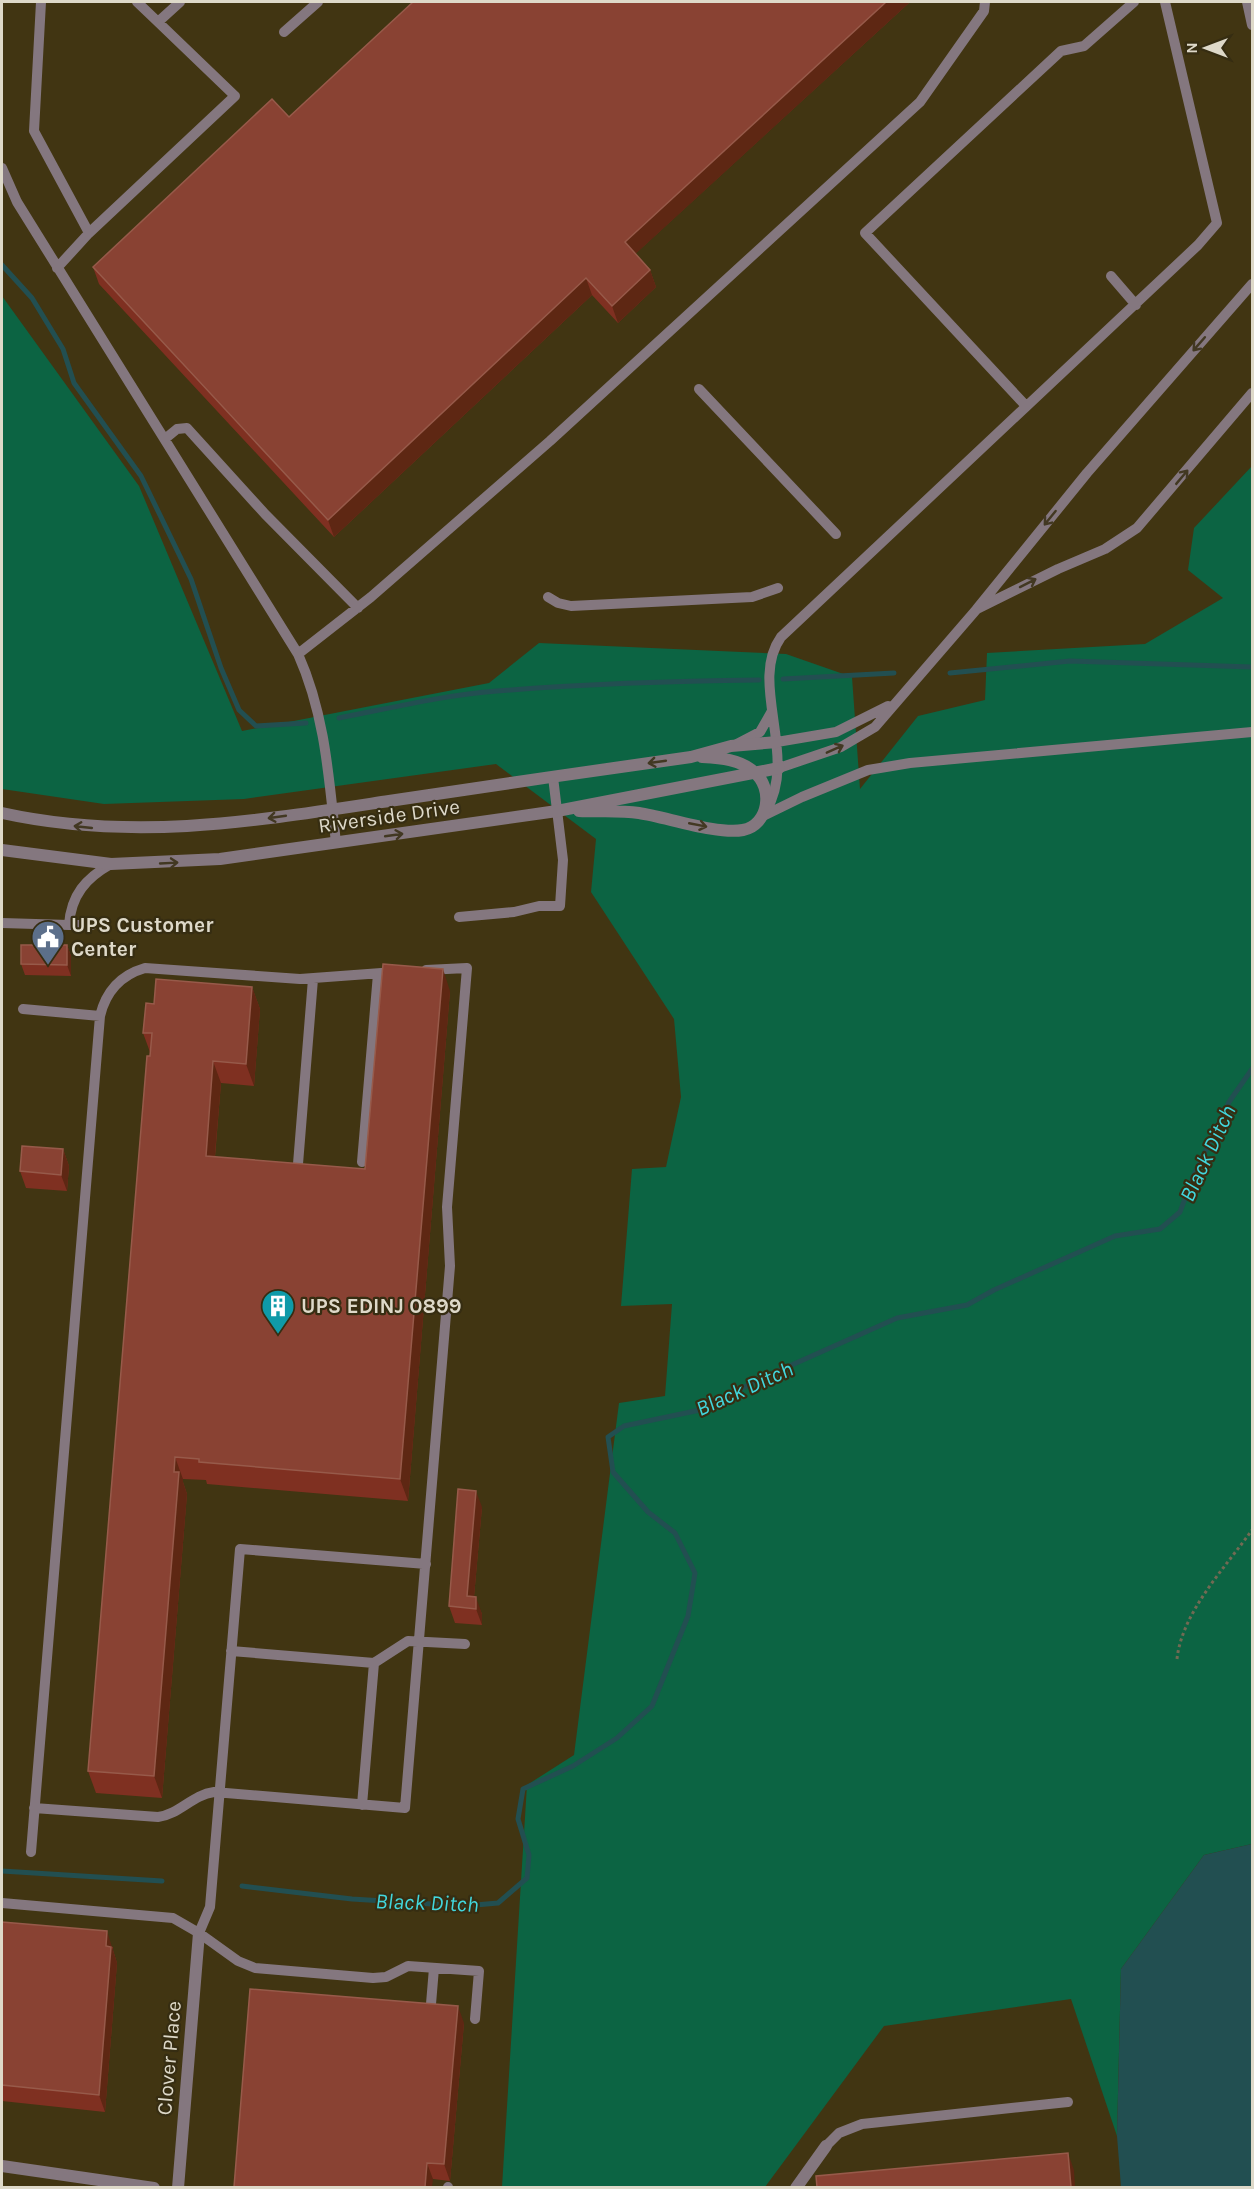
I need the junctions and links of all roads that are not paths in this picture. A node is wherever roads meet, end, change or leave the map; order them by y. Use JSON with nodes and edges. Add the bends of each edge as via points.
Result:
{"nodes":[{"id":1,"x":41,"y":2,"type":"edge"},
{"id":2,"x":137,"y":2,"type":"edge"},
{"id":3,"x":180,"y":2,"type":"edge"},
{"id":4,"x":318,"y":2,"type":"edge"},
{"id":5,"x":985,"y":2,"type":"edge"},
{"id":6,"x":1134,"y":2,"type":"edge"},
{"id":7,"x":1166,"y":2,"type":"edge"},
{"id":8,"x":1247,"y":2,"type":"edge"},
{"id":9,"x":158,"y":22,"type":"junction"},
{"id":10,"x":1252,"y":25,"type":"edge"},
{"id":11,"x":284,"y":32,"type":"dead end"},
{"id":12,"x":2,"y":168,"type":"edge"},
{"id":13,"x":89,"y":233,"type":"junction"},
{"id":14,"x":57,"y":268,"type":"junction"},
{"id":15,"x":1111,"y":276,"type":"dead end"},
{"id":16,"x":1252,"y":284,"type":"edge"},
{"id":17,"x":1136,"y":304,"type":"junction"},
{"id":18,"x":699,"y":389,"type":"dead end"},
{"id":19,"x":1252,"y":393,"type":"edge"},
{"id":20,"x":1026,"y":406,"type":"junction"},
{"id":21,"x":166,"y":438,"type":"junction"},
{"id":22,"x":836,"y":534,"type":"dead end"},
{"id":23,"x":778,"y":588,"type":"dead end"},
{"id":24,"x":548,"y":597,"type":"dead end"},
{"id":25,"x":358,"y":608,"type":"junction"},
{"id":26,"x":976,"y":610,"type":"junction"},
{"id":27,"x":298,"y":654,"type":"junction"},
{"id":28,"x":896,"y":701,"type":"junction"},
{"id":29,"x":772,"y":710,"type":"junction"},
{"id":30,"x":1252,"y":732,"type":"edge"},
{"id":31,"x":777,"y":742,"type":"junction"},
{"id":32,"x":731,"y":746,"type":"junction"},
{"id":33,"x":691,"y":757,"type":"junction"},
{"id":34,"x":779,"y":768,"type":"junction"},
{"id":35,"x":756,"y":773,"type":"junction"},
{"id":36,"x":552,"y":777,"type":"junction"},
{"id":37,"x":333,"y":809,"type":"junction"},
{"id":38,"x":557,"y":811,"type":"junction"},
{"id":39,"x":2,"y":813,"type":"edge"},
{"id":40,"x":763,"y":817,"type":"junction"},
{"id":41,"x":336,"y":843,"type":"junction"},
{"id":42,"x":2,"y":850,"type":"edge"},
{"id":43,"x":111,"y":864,"type":"junction"},
{"id":44,"x":459,"y":917,"type":"dead end"},
{"id":45,"x":2,"y":923,"type":"edge"},
{"id":46,"x":69,"y":925,"type":"junction"},
{"id":47,"x":92,"y":925,"type":"dead end"},
{"id":48,"x":378,"y":974,"type":"junction"},
{"id":49,"x":313,"y":979,"type":"junction"},
{"id":50,"x":23,"y":1009,"type":"dead end"},
{"id":51,"x":100,"y":1016,"type":"junction"},
{"id":52,"x":362,"y":1162,"type":"dead end"},
{"id":53,"x":298,"y":1164,"type":"edge"},
{"id":54,"x":426,"y":1564,"type":"junction"},
{"id":55,"x":419,"y":1641,"type":"junction"},
{"id":56,"x":465,"y":1644,"type":"dead end"},
{"id":57,"x":231,"y":1651,"type":"junction"},
{"id":58,"x":374,"y":1663,"type":"junction"},
{"id":59,"x":219,"y":1792,"type":"junction"},
{"id":60,"x":362,"y":1804,"type":"junction"},
{"id":61,"x":34,"y":1808,"type":"junction"},
{"id":62,"x":31,"y":1852,"type":"dead end"},
{"id":63,"x":2,"y":1903,"type":"edge"},
{"id":64,"x":199,"y":1933,"type":"junction"},
{"id":65,"x":434,"y":1968,"type":"junction"},
{"id":66,"x":430,"y":2016,"type":"edge"},
{"id":67,"x":475,"y":2019,"type":"dead end"},
{"id":68,"x":1068,"y":2102,"type":"dead end"},
{"id":69,"x":826,"y":2146,"type":"joint"},
{"id":70,"x":2,"y":2166,"type":"edge"},
{"id":71,"x":154,"y":2187,"type":"edge"},
{"id":72,"x":178,"y":2187,"type":"edge"},
{"id":73,"x":796,"y":2187,"type":"edge"}],
"edges":[{"from":1,"to":13,"type":"lane","via":[[34,131]]},
{"from":2,"to":9,"type":"lane"},
{"from":3,"to":9,"type":"lane"},
{"from":4,"to":11,"type":"lane"},
{"from":5,"to":25,"type":"lane","via":[[984,11],[920,102],[559,433]]},
{"from":6,"to":20,"type":"lane","via":[[1084,46],[1061,51],[865,233]]},
{"from":7,"to":17,"type":"lane","via":[[1217,223]]},
{"from":8,"to":10,"type":"lane"},
{"from":9,"to":13,"type":"lane","via":[[235,96]]},
{"from":12,"to":14,"type":"lane","via":[[16,202]]},
{"from":13,"to":14,"type":"lane"},
{"from":14,"to":21,"type":"lane"},
{"from":15,"to":17,"type":"lane"},
{"from":16,"to":26,"type":"lane","one_way":true,"via":[[1087,473]]},
{"from":17,"to":20,"type":"lane"},
{"from":18,"to":22,"type":"lane"},
{"from":26,"to":19,"type":"lane","one_way":true,"via":[[1104,549],[1137,528]]},
{"from":20,"to":29,"type":"lane","via":[[781,637],[771,659]]},
{"from":21,"to":25,"type":"lane","via":[[177,429],[187,428]]},
{"from":21,"to":27,"type":"lane"},
{"from":23,"to":24,"type":"lane","via":[[752,597],[571,606]]},
{"from":25,"to":27,"type":"lane"},
{"from":26,"to":28,"type":"lane"},
{"from":27,"to":37,"type":"lane","via":[[316,698]]},
{"from":28,"to":31,"type":"lane","via":[[836,732]]},
{"from":34,"to":28,"type":"lane","one_way":true,"via":[[852,741],[875,726]]},
{"from":29,"to":31,"type":"lane"},
{"from":29,"to":32,"type":"lane","via":[[760,732]]},
{"from":30,"to":40,"type":"lane","via":[[868,770]]},
{"from":31,"to":32,"type":"street","name":"Riverside Drive"},
{"from":31,"to":34,"type":"lane"},
{"from":32,"to":33,"type":"street","name":"Riverside Drive"},
{"from":33,"to":35,"type":"street","via":[[728,759]]},
{"from":33,"to":36,"type":"street","name":"Riverside Drive","one_way":true},
{"from":34,"to":35,"type":"street","name":"Riverside Drive"},
{"from":34,"to":40,"type":"lane"},
{"from":35,"to":38,"type":"street","name":"Riverside Drive"},
{"from":35,"to":40,"type":"street","via":[[766,795]]},
{"from":36,"to":37,"type":"street","name":"Riverside Drive"},
{"from":36,"to":38,"type":"lane"},
{"from":37,"to":39,"type":"street","name":"Riverside Drive","one_way":true,"via":[[227,824],[134,829],[72,826]]},
{"from":37,"to":41,"type":"lane"},
{"from":38,"to":40,"type":"street","one_way":true,"via":[[639,813],[736,831],[753,827]]},
{"from":41,"to":38,"type":"street","name":"Riverside Drive","one_way":true},
{"from":38,"to":44,"type":"lane","via":[[563,860],[560,906]]},
{"from":43,"to":41,"type":"street","name":"Riverside Drive","one_way":true,"via":[[211,860]]},
{"from":42,"to":43,"type":"street","name":"Riverside Drive"},
{"from":43,"to":46,"type":"lane","via":[[84,882],[70,913]]},
{"from":45,"to":46,"type":"lane"},
{"from":46,"to":47,"type":"lane"},
{"from":48,"to":49,"type":"lane"},
{"from":48,"to":52,"type":"lane"},
{"from":48,"to":54,"type":"lane","via":[[467,968],[447,1207],[450,1266]]},
{"from":49,"to":51,"type":"lane","via":[[145,968],[118,981]]},
{"from":49,"to":53,"type":"lane"},
{"from":50,"to":51,"type":"lane"},
{"from":51,"to":61,"type":"lane"},
{"from":54,"to":55,"type":"lane"},
{"from":54,"to":57,"type":"lane","via":[[240,1549]]},
{"from":55,"to":56,"type":"lane"},
{"from":55,"to":58,"type":"lane","via":[[402,1643]]},
{"from":55,"to":60,"type":"lane","via":[[405,1808]]},
{"from":57,"to":58,"type":"lane"},
{"from":57,"to":59,"type":"lane"},
{"from":58,"to":60,"type":"lane"},
{"from":59,"to":60,"type":"lane"},
{"from":59,"to":61,"type":"lane","via":[[200,1795],[180,1811],[158,1817]]},
{"from":59,"to":64,"type":"lane","via":[[210,1907]]},
{"from":61,"to":62,"type":"lane"},
{"from":63,"to":64,"type":"lane","via":[[167,1917]]},
{"from":64,"to":65,"type":"lane","via":[[238,1961],[255,1968],[373,1978],[386,1977],[408,1966]]},
{"from":64,"to":72,"type":"street","name":"Clover Place"},
{"from":65,"to":66,"type":"lane"},
{"from":65,"to":67,"type":"lane","via":[[479,1971]]},
{"from":68,"to":69,"type":"lane","via":[[862,2124],[839,2133]]},
{"from":69,"to":73,"type":"street"},
{"from":70,"to":71,"type":"street"}]}
